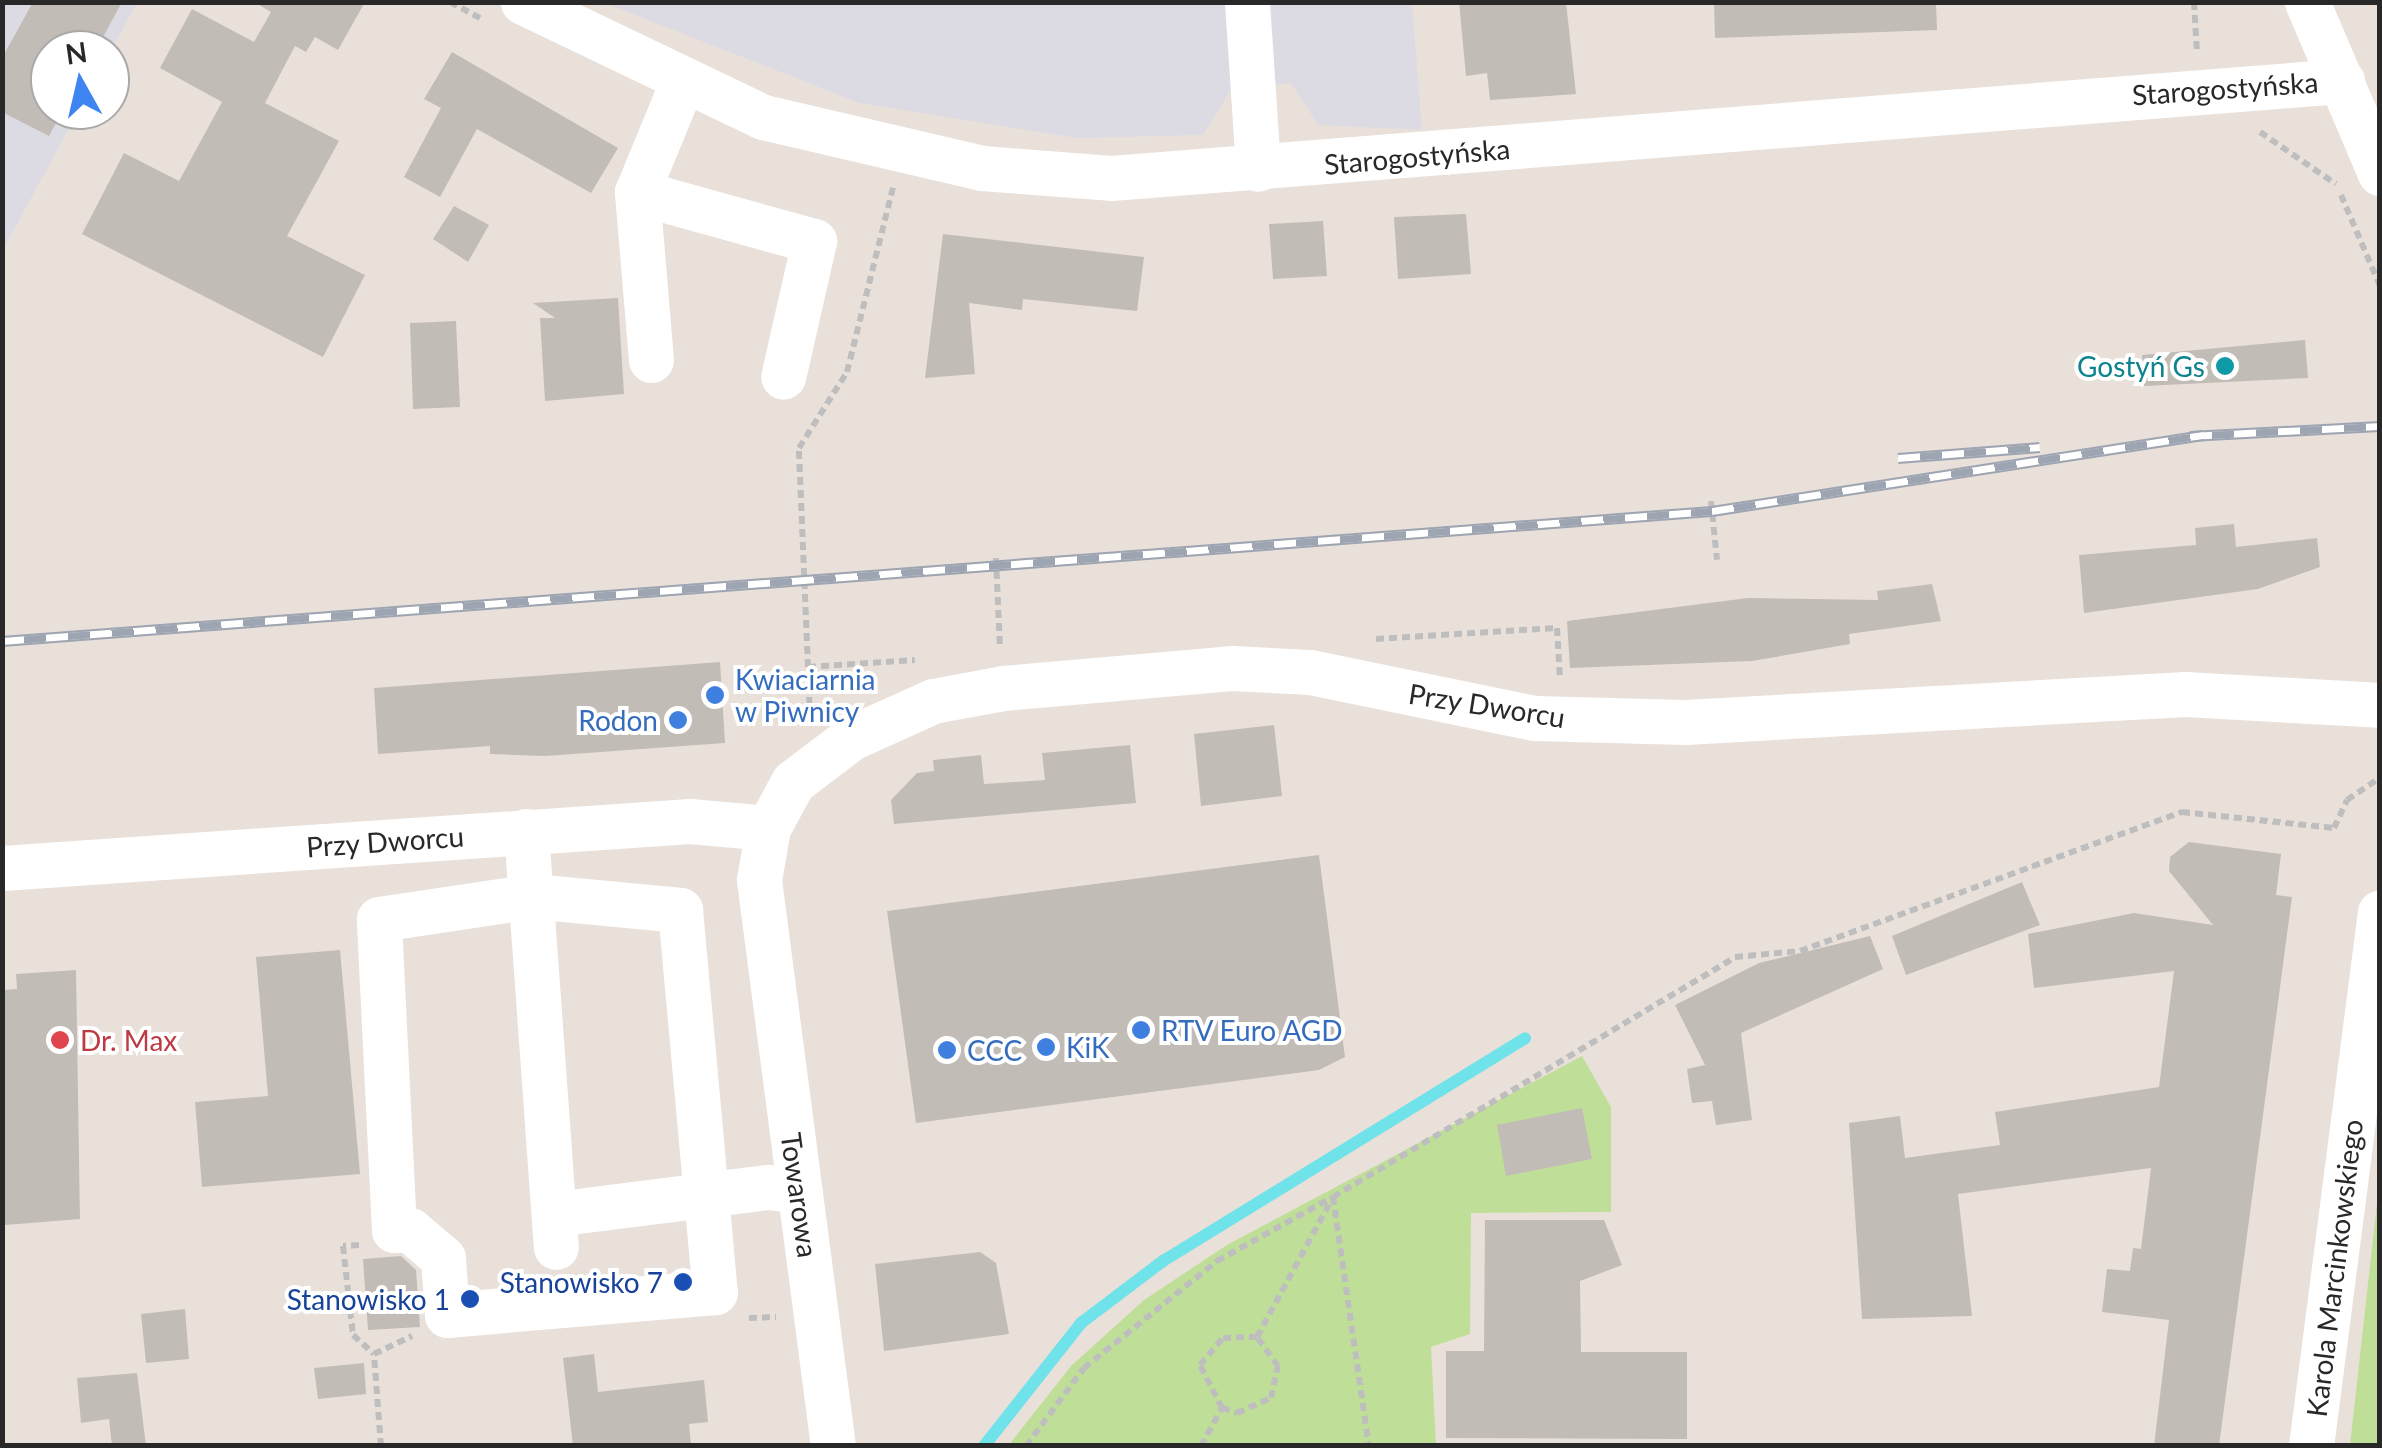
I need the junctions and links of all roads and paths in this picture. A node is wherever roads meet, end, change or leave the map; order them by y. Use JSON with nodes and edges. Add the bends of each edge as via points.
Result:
{"nodes":[{"id":1,"x":523,"y":2,"type":"edge"},
{"id":2,"x":1247,"y":2,"type":"edge"},
{"id":3,"x":2194,"y":2,"type":"edge"},
{"id":4,"x":2307,"y":2,"type":"edge"},
{"id":5,"x":2197,"y":54,"type":"dead end"},
{"id":6,"x":2342,"y":81,"type":"junction"},
{"id":7,"x":682,"y":83,"type":"junction"},
{"id":8,"x":2241,"y":130,"type":"dead end"},
{"id":9,"x":1258,"y":169,"type":"junction"},
{"id":10,"x":2380,"y":174,"type":"edge"},
{"id":11,"x":896,"y":179,"type":"dead end"},
{"id":12,"x":637,"y":192,"type":"junction"},
{"id":13,"x":2380,"y":286,"type":"edge"},
{"id":14,"x":652,"y":360,"type":"dead end"},
{"id":15,"x":783,"y":377,"type":"dead end"},
{"id":16,"x":1711,"y":501,"type":"dead end"},
{"id":17,"x":996,"y":558,"type":"dead end"},
{"id":18,"x":1717,"y":560,"type":"dead end"},
{"id":19,"x":1362,"y":640,"type":"dead end"},
{"id":20,"x":923,"y":659,"type":"dead end"},
{"id":21,"x":1000,"y":662,"type":"junction"},
{"id":22,"x":808,"y":667,"type":"junction"},
{"id":23,"x":1580,"y":684,"type":"dead end"},
{"id":24,"x":2380,"y":705,"type":"edge"},
{"id":25,"x":798,"y":734,"type":"dead end"},
{"id":26,"x":2380,"y":778,"type":"edge"},
{"id":27,"x":768,"y":828,"type":"junction"},
{"id":28,"x":526,"y":832,"type":"junction"},
{"id":29,"x":2,"y":868,"type":"edge"},
{"id":30,"x":532,"y":896,"type":"junction"},
{"id":31,"x":2380,"y":912,"type":"edge"},
{"id":32,"x":763,"y":945,"type":"joint"},
{"id":33,"x":800,"y":1191,"type":"junction"},
{"id":34,"x":706,"y":1194,"type":"junction"},
{"id":35,"x":1333,"y":1197,"type":"junction"},
{"id":36,"x":378,"y":1243,"type":"dead end"},
{"id":37,"x":1257,"y":1337,"type":"junction"},
{"id":38,"x":374,"y":1354,"type":"dead end"},
{"id":39,"x":1222,"y":1408,"type":"junction"},
{"id":40,"x":834,"y":1446,"type":"edge"},
{"id":41,"x":1026,"y":1446,"type":"edge"},
{"id":42,"x":1201,"y":1446,"type":"edge"},
{"id":43,"x":1368,"y":1446,"type":"edge"},
{"id":44,"x":2311,"y":1446,"type":"edge"}],
"edges":[{"from":1,"to":7,"type":"street","name":"Starogostyńska"},
{"from":2,"to":9,"type":"street"},
{"from":3,"to":5,"type":"path"},
{"from":4,"to":6,"type":"street"},
{"from":6,"to":9,"type":"street","name":"Starogostyńska"},
{"from":6,"to":10,"type":"street"},
{"from":7,"to":9,"type":"street","name":"Starogostyńska","via":[[763,117],[982,168],[1111,178]]},
{"from":7,"to":12,"type":"street"},
{"from":8,"to":13,"type":"path","via":[[2260,132],[2334,180]]},
{"from":11,"to":22,"type":"path","via":[[846,372],[799,448]]},
{"from":12,"to":14,"type":"street"},
{"from":12,"to":15,"type":"street","via":[[814,241]]},
{"from":16,"to":18,"type":"path"},
{"from":17,"to":21,"type":"path"},
{"from":19,"to":23,"type":"path","via":[[1557,628],[1560,684]]},
{"from":20,"to":22,"type":"path"},
{"from":21,"to":24,"type":"street","name":"Przy Dworcu","via":[[1310,672],[1535,718],[1684,722],[2185,694]]},
{"from":21,"to":27,"type":"street","name":"Przy Dworcu","via":[[851,738],[792,782]]},
{"from":22,"to":25,"type":"path","via":[[810,724]]},
{"from":26,"to":35,"type":"path","via":[[2347,800],[2334,828],[2182,812],[1800,951],[1734,957]]},
{"from":27,"to":28,"type":"street","name":"Przy Dworcu","via":[[690,821]]},
{"from":27,"to":32,"type":"street","name":"Przy Dworcu"},
{"from":28,"to":29,"type":"street","name":"Przy Dworcu"},
{"from":28,"to":30,"type":"street"},
{"from":30,"to":34,"type":"street","via":[[680,910]]},
{"from":30,"to":34,"type":"street","via":[[555,1231]]},
{"from":30,"to":34,"type":"street","via":[[379,919],[394,1230],[410,1230],[443,1258],[447,1315],[715,1292]]},
{"from":31,"to":44,"type":"street","name":"Karola Marcinkowskiego"},
{"from":32,"to":33,"type":"street","name":"Towarowa"},
{"from":33,"to":34,"type":"street"},
{"from":33,"to":40,"type":"street","name":"Towarowa"},
{"from":35,"to":37,"type":"path"},
{"from":35,"to":41,"type":"path","via":[[1216,1261],[1084,1368]]},
{"from":35,"to":43,"type":"path"},
{"from":36,"to":38,"type":"path","via":[[344,1246],[354,1336]]},
{"from":37,"to":39,"type":"path","via":[[1223,1338],[1200,1364]]},
{"from":37,"to":39,"type":"path","via":[[1278,1366],[1271,1398],[1237,1413]]},
{"from":39,"to":42,"type":"path"}]}
